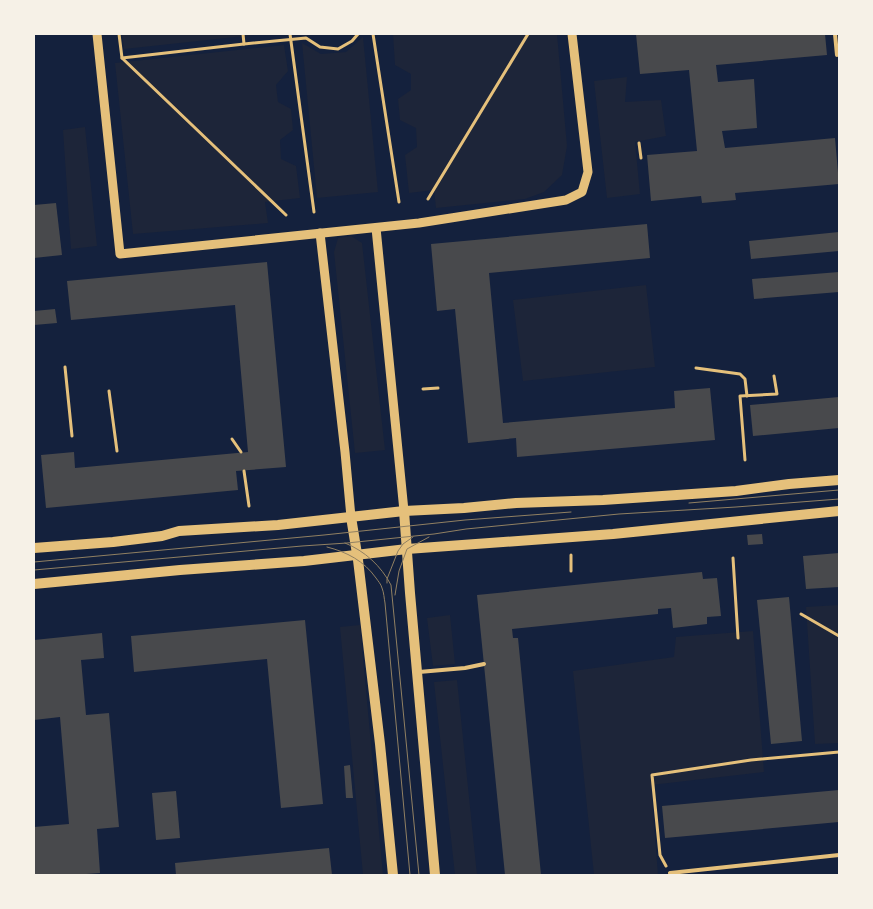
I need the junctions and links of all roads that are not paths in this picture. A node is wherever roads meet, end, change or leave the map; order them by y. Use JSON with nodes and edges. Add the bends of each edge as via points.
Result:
{"nodes":[{"id":1,"x":97,"y":34,"type":"edge"},
{"id":2,"x":572,"y":34,"type":"edge"},
{"id":3,"x":835,"y":34,"type":"edge"},
{"id":4,"x":837,"y":56,"type":"dead end"},
{"id":5,"x":376,"y":228,"type":"junction"},
{"id":6,"x":320,"y":233,"type":"junction"},
{"id":7,"x":839,"y":480,"type":"edge"},
{"id":8,"x":839,"y":510,"type":"edge"},
{"id":9,"x":404,"y":511,"type":"junction"},
{"id":10,"x":351,"y":517,"type":"junction"},
{"id":11,"x":34,"y":548,"type":"edge"},
{"id":12,"x":407,"y":549,"type":"junction"},
{"id":13,"x":357,"y":555,"type":"junction"},
{"id":14,"x":34,"y":584,"type":"edge"},
{"id":15,"x":484,"y":664,"type":"dead end"},
{"id":16,"x":417,"y":672,"type":"junction"},
{"id":17,"x":839,"y":855,"type":"edge"},
{"id":18,"x":671,"y":874,"type":"edge"},
{"id":19,"x":393,"y":875,"type":"edge"},
{"id":20,"x":435,"y":875,"type":"edge"}],
"edges":[{"from":1,"to":6,"type":"street","via":[[120,254]]},
{"from":2,"to":5,"type":"street","via":[[588,172],[582,192],[566,200]]},
{"from":3,"to":4,"type":"lane"},
{"from":5,"to":6,"type":"street"},
{"from":5,"to":9,"type":"street"},
{"from":6,"to":10,"type":"street"},
{"from":7,"to":9,"type":"main road","via":[[726,492]]},
{"from":8,"to":12,"type":"main road","via":[[613,534]]},
{"from":9,"to":10,"type":"main road"},
{"from":9,"to":12,"type":"main road"},
{"from":10,"to":11,"type":"main road","via":[[180,531],[154,537]]},
{"from":10,"to":13,"type":"main road"},
{"from":12,"to":13,"type":"main road"},
{"from":12,"to":16,"type":"main road"},
{"from":13,"to":14,"type":"main road"},
{"from":13,"to":19,"type":"main road"},
{"from":15,"to":16,"type":"lane"},
{"from":16,"to":20,"type":"main road"},
{"from":17,"to":18,"type":"lane"}]}
